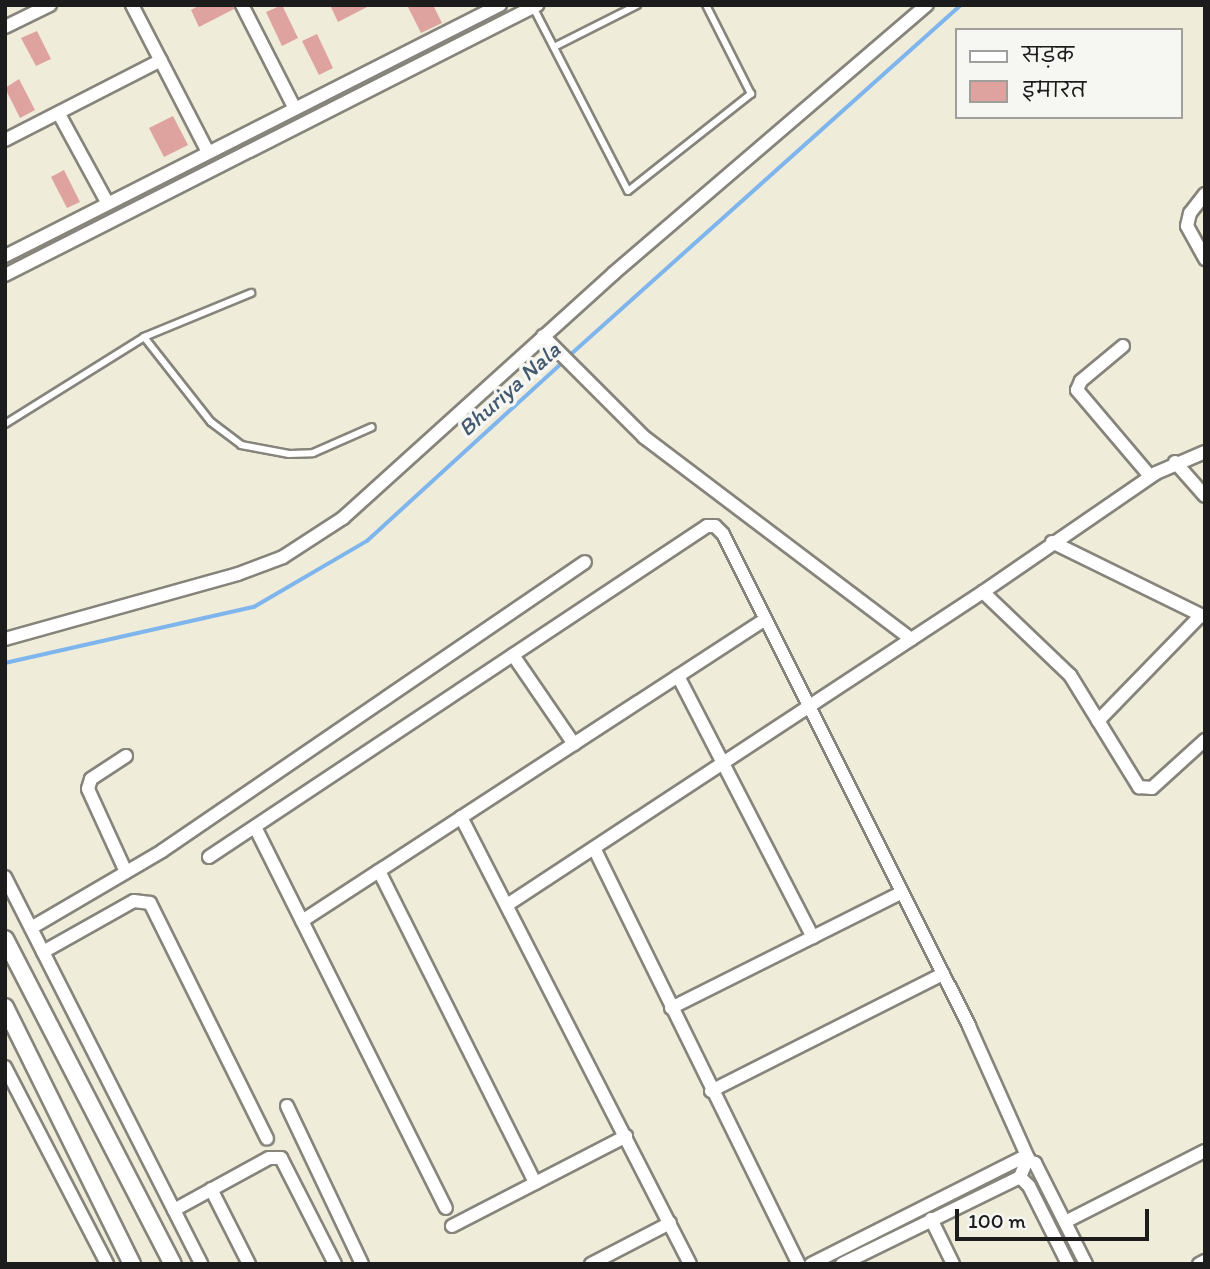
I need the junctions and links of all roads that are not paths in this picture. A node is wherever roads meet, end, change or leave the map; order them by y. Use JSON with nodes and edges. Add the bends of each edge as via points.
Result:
{"nodes":[{"id":1,"x":50,"y":5,"type":"edge"},
{"id":2,"x":132,"y":5,"type":"edge"},
{"id":3,"x":242,"y":5,"type":"edge"},
{"id":4,"x":500,"y":5,"type":"edge"},
{"id":5,"x":637,"y":5,"type":"edge"},
{"id":6,"x":706,"y":5,"type":"edge"},
{"id":7,"x":927,"y":5,"type":"edge"},
{"id":8,"x":535,"y":6,"type":"edge"},
{"id":9,"x":7,"y":21,"type":"edge"},
{"id":10,"x":554,"y":47,"type":"junction"},
{"id":11,"x":161,"y":60,"type":"junction"},
{"id":12,"x":294,"y":107,"type":"junction"},
{"id":13,"x":59,"y":114,"type":"junction"},
{"id":14,"x":5,"y":140,"type":"edge"},
{"id":15,"x":208,"y":152,"type":"junction"},
{"id":16,"x":1205,"y":194,"type":"edge"},
{"id":17,"x":108,"y":204,"type":"junction"},
{"id":18,"x":5,"y":256,"type":"edge"},
{"id":19,"x":1205,"y":259,"type":"edge"},
{"id":20,"x":5,"y":275,"type":"edge"},
{"id":21,"x":251,"y":293,"type":"dead end"},
{"id":22,"x":144,"y":337,"type":"junction"},
{"id":23,"x":547,"y":340,"type":"junction"},
{"id":24,"x":1123,"y":346,"type":"dead end"},
{"id":25,"x":5,"y":424,"type":"edge"},
{"id":26,"x":372,"y":428,"type":"dead end"},
{"id":27,"x":1205,"y":452,"type":"edge"},
{"id":28,"x":1175,"y":462,"type":"junction"},
{"id":29,"x":1150,"y":477,"type":"junction"},
{"id":30,"x":1205,"y":496,"type":"edge"},
{"id":31,"x":1052,"y":542,"type":"junction"},
{"id":32,"x":584,"y":562,"type":"dead end"},
{"id":33,"x":983,"y":592,"type":"junction"},
{"id":34,"x":1203,"y":616,"type":"edge"},
{"id":35,"x":764,"y":620,"type":"junction"},
{"id":36,"x":5,"y":639,"type":"edge"},
{"id":37,"x":911,"y":639,"type":"junction"},
{"id":38,"x":513,"y":654,"type":"junction"},
{"id":39,"x":678,"y":676,"type":"junction"},
{"id":40,"x":807,"y":709,"type":"junction"},
{"id":41,"x":1098,"y":721,"type":"junction"},
{"id":42,"x":1205,"y":740,"type":"edge"},
{"id":43,"x":574,"y":744,"type":"junction"},
{"id":44,"x":125,"y":756,"type":"dead end"},
{"id":45,"x":724,"y":763,"type":"junction"},
{"id":46,"x":461,"y":817,"type":"junction"},
{"id":47,"x":255,"y":827,"type":"junction"},
{"id":48,"x":594,"y":848,"type":"junction"},
{"id":49,"x":209,"y":857,"type":"dead end"},
{"id":50,"x":379,"y":871,"type":"junction"},
{"id":51,"x":126,"y":872,"type":"junction"},
{"id":52,"x":5,"y":877,"type":"edge"},
{"id":53,"x":901,"y":893,"type":"junction"},
{"id":54,"x":507,"y":905,"type":"junction"},
{"id":55,"x":302,"y":921,"type":"junction"},
{"id":56,"x":31,"y":928,"type":"junction"},
{"id":57,"x":813,"y":937,"type":"junction"},
{"id":58,"x":5,"y":939,"type":"edge"},
{"id":59,"x":43,"y":952,"type":"junction"},
{"id":60,"x":943,"y":975,"type":"junction"},
{"id":61,"x":5,"y":1007,"type":"edge"},
{"id":62,"x":671,"y":1008,"type":"junction"},
{"id":63,"x":5,"y":1067,"type":"edge"},
{"id":64,"x":711,"y":1091,"type":"junction"},
{"id":65,"x":287,"y":1106,"type":"dead end"},
{"id":66,"x":626,"y":1136,"type":"junction"},
{"id":67,"x":267,"y":1139,"type":"dead end"},
{"id":68,"x":1205,"y":1151,"type":"edge"},
{"id":69,"x":1028,"y":1158,"type":"junction"},
{"id":70,"x":1020,"y":1177,"type":"junction"},
{"id":71,"x":535,"y":1183,"type":"junction"},
{"id":72,"x":211,"y":1189,"type":"junction"},
{"id":73,"x":446,"y":1208,"type":"dead end"},
{"id":74,"x":173,"y":1210,"type":"junction"},
{"id":75,"x":930,"y":1219,"type":"junction"},
{"id":76,"x":1065,"y":1222,"type":"junction"},
{"id":77,"x":670,"y":1223,"type":"junction"},
{"id":78,"x":452,"y":1226,"type":"dead end"},
{"id":79,"x":848,"y":1262,"type":"edge"},
{"id":80,"x":107,"y":1264,"type":"edge"},
{"id":81,"x":132,"y":1264,"type":"edge"},
{"id":82,"x":173,"y":1264,"type":"edge"},
{"id":83,"x":201,"y":1264,"type":"edge"},
{"id":84,"x":249,"y":1264,"type":"edge"},
{"id":85,"x":335,"y":1264,"type":"edge"},
{"id":86,"x":362,"y":1264,"type":"edge"},
{"id":87,"x":591,"y":1264,"type":"edge"},
{"id":88,"x":690,"y":1264,"type":"edge"},
{"id":89,"x":799,"y":1264,"type":"edge"},
{"id":90,"x":811,"y":1264,"type":"edge"},
{"id":91,"x":953,"y":1264,"type":"edge"},
{"id":92,"x":1068,"y":1264,"type":"edge"},
{"id":93,"x":1086,"y":1264,"type":"edge"}],
"edges":[{"from":1,"to":9,"type":"street"},
{"from":2,"to":11,"type":"street"},
{"from":3,"to":12,"type":"street"},
{"from":4,"to":12,"type":"street"},
{"from":5,"to":10,"type":"lane"},
{"from":6,"to":10,"type":"lane","via":[[751,93],[628,191]]},
{"from":7,"to":23,"type":"street"},
{"from":8,"to":10,"type":"lane"},
{"from":8,"to":20,"type":"street"},
{"from":11,"to":13,"type":"street"},
{"from":11,"to":15,"type":"street"},
{"from":12,"to":15,"type":"street"},
{"from":13,"to":14,"type":"street"},
{"from":13,"to":17,"type":"street"},
{"from":15,"to":17,"type":"street"},
{"from":16,"to":19,"type":"street","via":[[1190,213],[1187,226]]},
{"from":17,"to":18,"type":"street"},
{"from":21,"to":22,"type":"lane"},
{"from":22,"to":25,"type":"lane"},
{"from":22,"to":26,"type":"lane","via":[[211,422],[241,445],[289,454],[313,453]]},
{"from":23,"to":36,"type":"street","via":[[343,518],[283,556],[238,574]]},
{"from":23,"to":37,"type":"street","via":[[644,437]]},
{"from":24,"to":29,"type":"street","via":[[1081,381],[1077,390]]},
{"from":27,"to":28,"type":"street"},
{"from":28,"to":29,"type":"street"},
{"from":28,"to":30,"type":"street"},
{"from":29,"to":31,"type":"street"},
{"from":31,"to":33,"type":"street"},
{"from":31,"to":34,"type":"street"},
{"from":32,"to":51,"type":"street"},
{"from":33,"to":37,"type":"street"},
{"from":33,"to":41,"type":"street","via":[[1059,662]]},
{"from":34,"to":41,"type":"street"},
{"from":35,"to":38,"type":"street","via":[[723,534],[715,526],[707,526]]},
{"from":35,"to":39,"type":"street"},
{"from":35,"to":40,"type":"street"},
{"from":37,"to":40,"type":"street"},
{"from":38,"to":43,"type":"street"},
{"from":38,"to":47,"type":"street"},
{"from":39,"to":43,"type":"street"},
{"from":39,"to":45,"type":"street"},
{"from":40,"to":45,"type":"street"},
{"from":40,"to":53,"type":"street"},
{"from":41,"to":42,"type":"street","via":[[1130,776],[1143,789],[1159,782]]},
{"from":43,"to":46,"type":"street"},
{"from":44,"to":51,"type":"street","via":[[91,779],[88,789]]},
{"from":45,"to":48,"type":"street"},
{"from":45,"to":57,"type":"street"},
{"from":46,"to":50,"type":"street"},
{"from":46,"to":54,"type":"street"},
{"from":47,"to":49,"type":"street"},
{"from":47,"to":55,"type":"street"},
{"from":48,"to":54,"type":"street"},
{"from":48,"to":62,"type":"street"},
{"from":50,"to":55,"type":"street"},
{"from":50,"to":71,"type":"street"},
{"from":51,"to":56,"type":"street"},
{"from":52,"to":56,"type":"street"},
{"from":53,"to":57,"type":"street"},
{"from":53,"to":60,"type":"street"},
{"from":54,"to":66,"type":"street"},
{"from":55,"to":73,"type":"street"},
{"from":56,"to":59,"type":"street"},
{"from":57,"to":62,"type":"street"},
{"from":58,"to":82,"type":"street"},
{"from":59,"to":67,"type":"street","via":[[134,901],[150,903]]},
{"from":59,"to":74,"type":"street"},
{"from":60,"to":64,"type":"street"},
{"from":60,"to":69,"type":"street"},
{"from":61,"to":81,"type":"street"},
{"from":62,"to":64,"type":"street"},
{"from":63,"to":80,"type":"street"},
{"from":64,"to":89,"type":"street"},
{"from":65,"to":86,"type":"street"},
{"from":66,"to":71,"type":"street"},
{"from":66,"to":77,"type":"street"},
{"from":68,"to":76,"type":"street"},
{"from":69,"to":70,"type":"street"},
{"from":69,"to":76,"type":"street","via":[[1035,1163]]},
{"from":69,"to":90,"type":"street"},
{"from":70,"to":75,"type":"street"},
{"from":70,"to":92,"type":"street","via":[[1029,1186]]},
{"from":71,"to":78,"type":"street"},
{"from":72,"to":74,"type":"street"},
{"from":72,"to":84,"type":"street"},
{"from":72,"to":85,"type":"street","via":[[269,1158],[281,1158]]},
{"from":74,"to":83,"type":"street"},
{"from":75,"to":79,"type":"street"},
{"from":75,"to":91,"type":"street"},
{"from":76,"to":93,"type":"street"},
{"from":77,"to":87,"type":"street"},
{"from":77,"to":88,"type":"street"}]}
